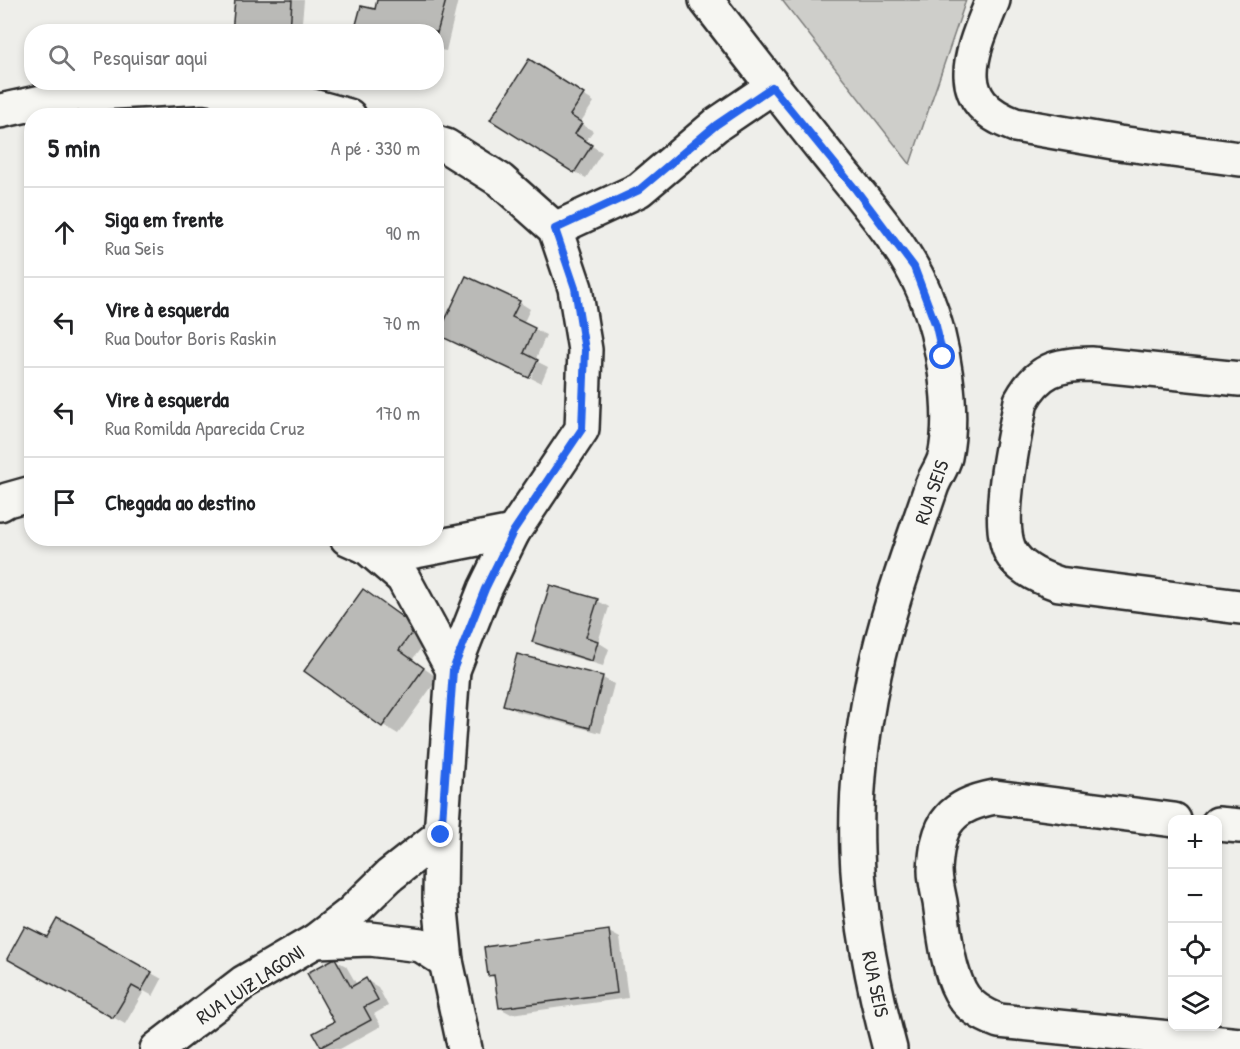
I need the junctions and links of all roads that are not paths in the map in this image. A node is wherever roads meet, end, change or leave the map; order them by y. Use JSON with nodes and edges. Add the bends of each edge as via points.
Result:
{"nodes":[{"id":1,"x":706,"y":0,"type":"edge"},
{"id":2,"x":993,"y":0,"type":"edge"},
{"id":3,"x":772,"y":87,"type":"junction"},
{"id":4,"x":150,"y":90,"type":"edge"},
{"id":5,"x":222,"y":90,"type":"edge"},
{"id":6,"x":319,"y":108,"type":"edge"},
{"id":7,"x":0,"y":111,"type":"edge"},
{"id":8,"x":444,"y":145,"type":"edge"},
{"id":9,"x":1240,"y":159,"type":"edge"},
{"id":10,"x":555,"y":229,"type":"junction"},
{"id":11,"x":1240,"y":379,"type":"edge"},
{"id":12,"x":24,"y":495,"type":"edge"},
{"id":13,"x":0,"y":504,"type":"edge"},
{"id":14,"x":513,"y":532,"type":"junction"},
{"id":15,"x":444,"y":545,"type":"edge"},
{"id":16,"x":361,"y":546,"type":"edge"},
{"id":17,"x":375,"y":546,"type":"edge"},
{"id":18,"x":441,"y":546,"type":"edge"},
{"id":19,"x":1240,"y":607,"type":"edge"},
{"id":20,"x":453,"y":670,"type":"junction"},
{"id":21,"x":1168,"y":818,"type":"edge"},
{"id":22,"x":1222,"y":824,"type":"edge"},
{"id":23,"x":1240,"y":826,"type":"edge"},
{"id":24,"x":441,"y":835,"type":"junction"},
{"id":25,"x":315,"y":941,"type":"junction"},
{"id":26,"x":447,"y":961,"type":"junction"},
{"id":27,"x":1240,"y":1045,"type":"edge"},
{"id":28,"x":157,"y":1049,"type":"edge"},
{"id":29,"x":465,"y":1049,"type":"edge"},
{"id":30,"x":890,"y":1049,"type":"edge"}],
"edges":[{"from":1,"to":3,"type":"street","name":"RUA SEIS"},
{"from":2,"to":9,"type":"street","via":[[972,52],[970,76],[979,100],[1001,120],[1015,126],[1119,143]]},
{"from":3,"to":10,"type":"street","via":[[716,125],[639,190]]},
{"from":3,"to":30,"type":"street","name":"RUA SEIS","via":[[914,267],[930,306],[943,357],[948,425],[945,459],[932,485],[885,628],[864,729],[858,793],[862,912]]},
{"from":4,"to":7,"type":"street","via":[[78,94]]},
{"from":5,"to":6,"type":"street"},
{"from":8,"to":10,"type":"street","via":[[500,180]]},
{"from":10,"to":14,"type":"street","via":[[575,288],[585,350],[582,429]]},
{"from":11,"to":19,"type":"street","via":[[1090,364],[1058,366],[1045,373],[1030,385],[1021,401],[1003,513],[1006,542],[1012,555],[1045,579]]},
{"from":12,"to":13,"type":"street"},
{"from":14,"to":15,"type":"street"},
{"from":14,"to":20,"type":"street"},
{"from":16,"to":20,"type":"street","via":[[403,578]]},
{"from":17,"to":18,"type":"street","via":[[410,552]]},
{"from":20,"to":24,"type":"street"},
{"from":21,"to":27,"type":"street","via":[[995,797],[963,808],[949,819],[939,839],[935,872],[945,940],[956,981],[977,1010],[999,1021]]},
{"from":22,"to":23,"type":"street"},
{"from":24,"to":25,"type":"street","name":"RUA LUIZ LAGONI"},
{"from":24,"to":26,"type":"street","via":[[440,899]]},
{"from":25,"to":26,"type":"street","name":"RUA LUIZ LAGONI","via":[[370,939],[421,945]]},
{"from":25,"to":28,"type":"street","name":"RUA LUIZ LAGONI","via":[[243,983]]},
{"from":26,"to":29,"type":"street"}]}
